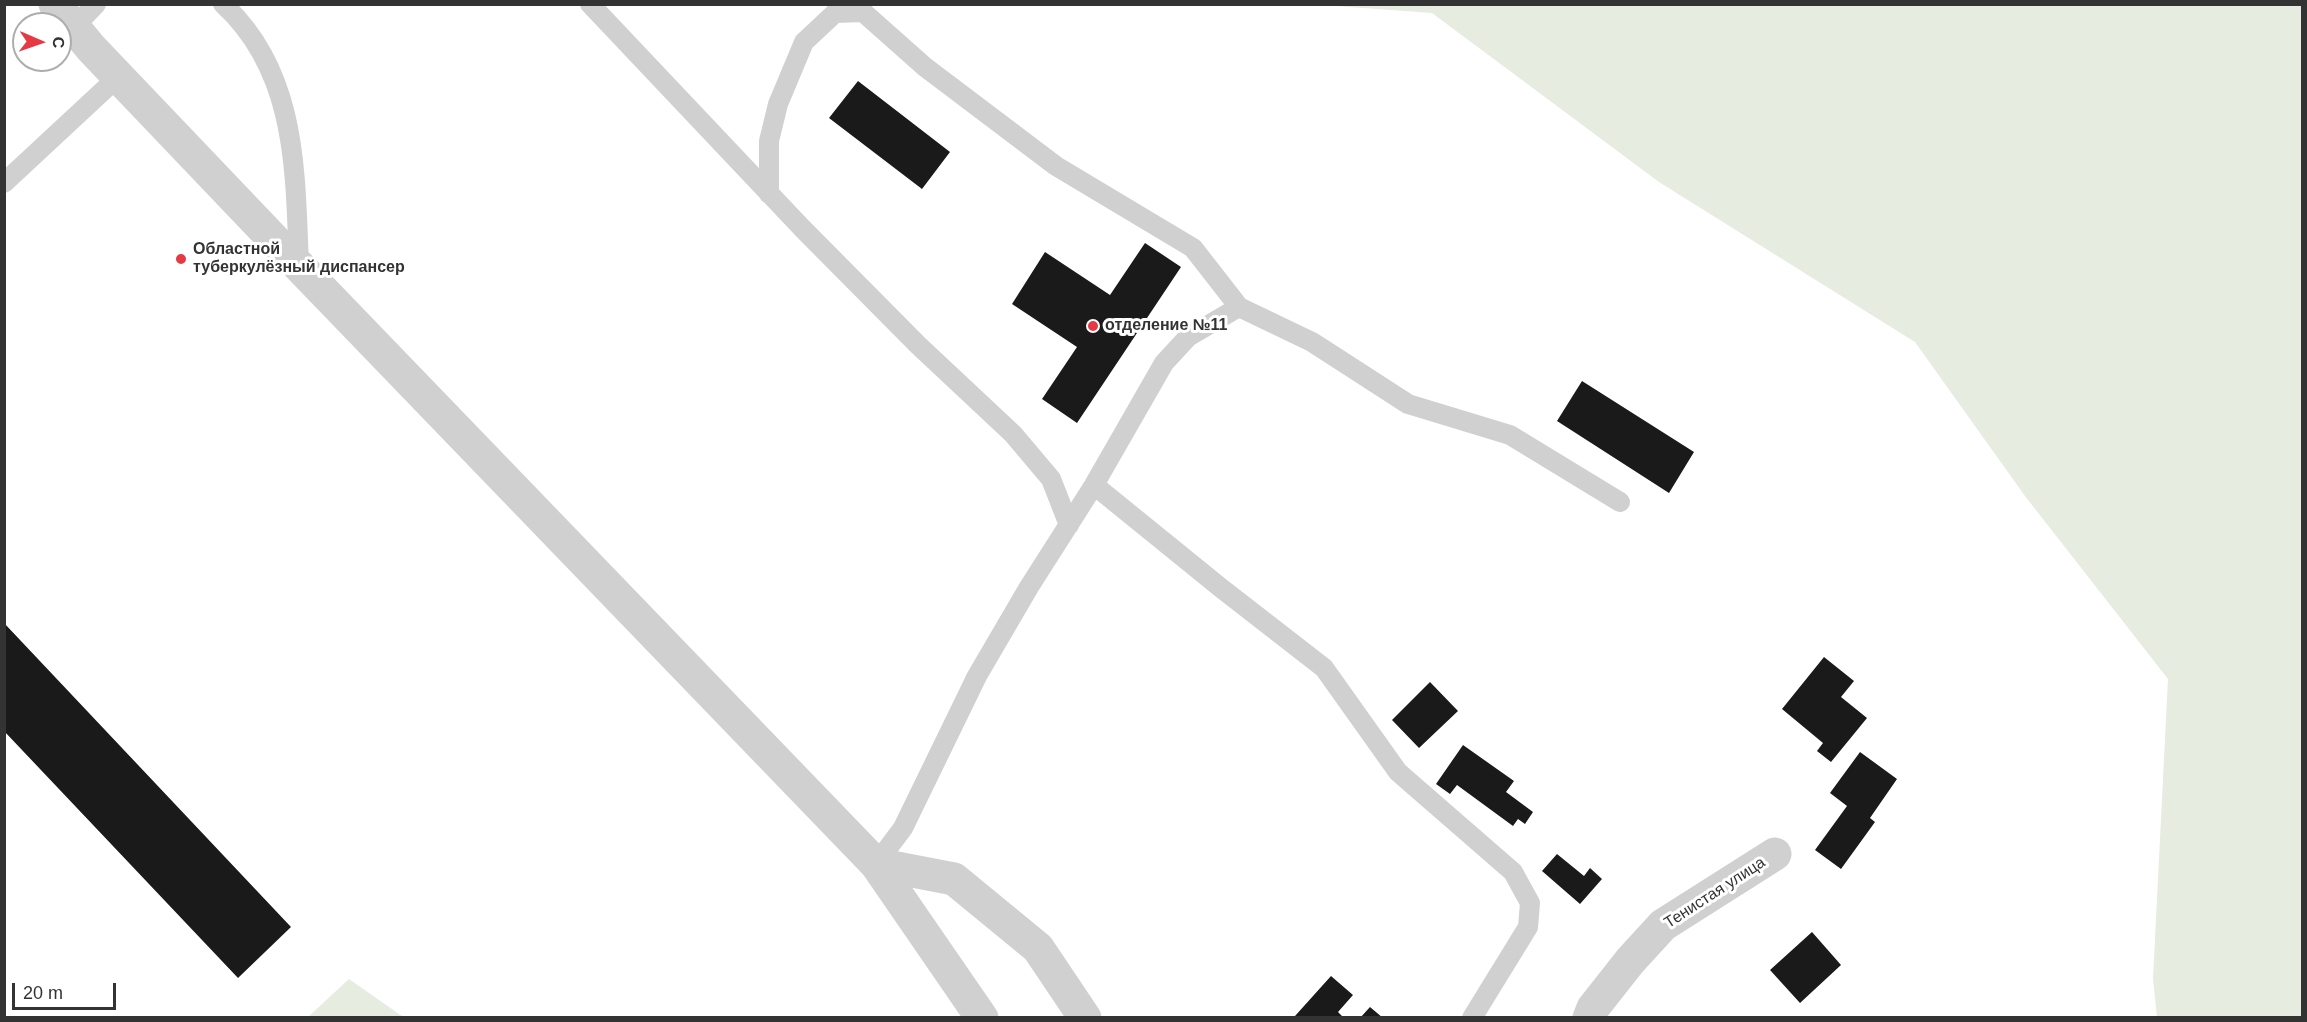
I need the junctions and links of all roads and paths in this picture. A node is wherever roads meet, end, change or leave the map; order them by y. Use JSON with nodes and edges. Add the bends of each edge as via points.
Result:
{"nodes":[{"id":1,"x":96,"y":4,"type":"edge"},
{"id":2,"x":223,"y":4,"type":"edge"},
{"id":3,"x":590,"y":4,"type":"edge"},
{"id":4,"x":859,"y":8,"type":"edge"},
{"id":5,"x":72,"y":13,"type":"edge"},
{"id":6,"x":72,"y":25,"type":"edge"},
{"id":7,"x":119,"y":76,"type":"junction"},
{"id":8,"x":4,"y":183,"type":"edge"},
{"id":9,"x":770,"y":194,"type":"junction"},
{"id":10,"x":298,"y":266,"type":"junction"},
{"id":11,"x":1239,"y":307,"type":"junction"},
{"id":12,"x":1094,"y":485,"type":"junction"},
{"id":13,"x":1620,"y":502,"type":"dead end"},
{"id":14,"x":1069,"y":525,"type":"junction"},
{"id":15,"x":1775,"y":854,"type":"dead end"},
{"id":16,"x":876,"y":864,"type":"junction"},
{"id":17,"x":982,"y":1017,"type":"edge"},
{"id":18,"x":1085,"y":1017,"type":"edge"},
{"id":19,"x":1472,"y":1017,"type":"edge"},
{"id":20,"x":1589,"y":1017,"type":"edge"}],
"edges":[{"from":1,"to":5,"type":"lane"},
{"from":2,"to":10,"type":"lane","via":[[242,22],[265,57],[287,117]]},
{"from":3,"to":9,"type":"lane"},
{"from":4,"to":9,"type":"lane","via":[[835,13],[804,42],[778,104],[769,141]]},
{"from":4,"to":11,"type":"lane","via":[[925,67],[1056,166],[1193,248]]},
{"from":6,"to":7,"type":"street"},
{"from":7,"to":8,"type":"lane"},
{"from":7,"to":10,"type":"street"},
{"from":9,"to":14,"type":"lane","via":[[909,337],[1013,434],[1051,479]]},
{"from":10,"to":16,"type":"street"},
{"from":11,"to":12,"type":"lane","via":[[1188,337],[1164,363]]},
{"from":11,"to":13,"type":"lane","via":[[1312,342],[1408,404],[1510,435]]},
{"from":12,"to":14,"type":"lane"},
{"from":12,"to":19,"type":"lane","via":[[1324,668],[1398,772],[1513,872],[1530,903],[1527,927]]},
{"from":14,"to":16,"type":"lane","via":[[977,675],[903,828]]},
{"from":15,"to":20,"type":"street","name":"Тенистая улица","via":[[1664,925],[1629,961]]},
{"from":16,"to":17,"type":"street"},
{"from":16,"to":18,"type":"street","via":[[954,879],[1038,948]]}]}
